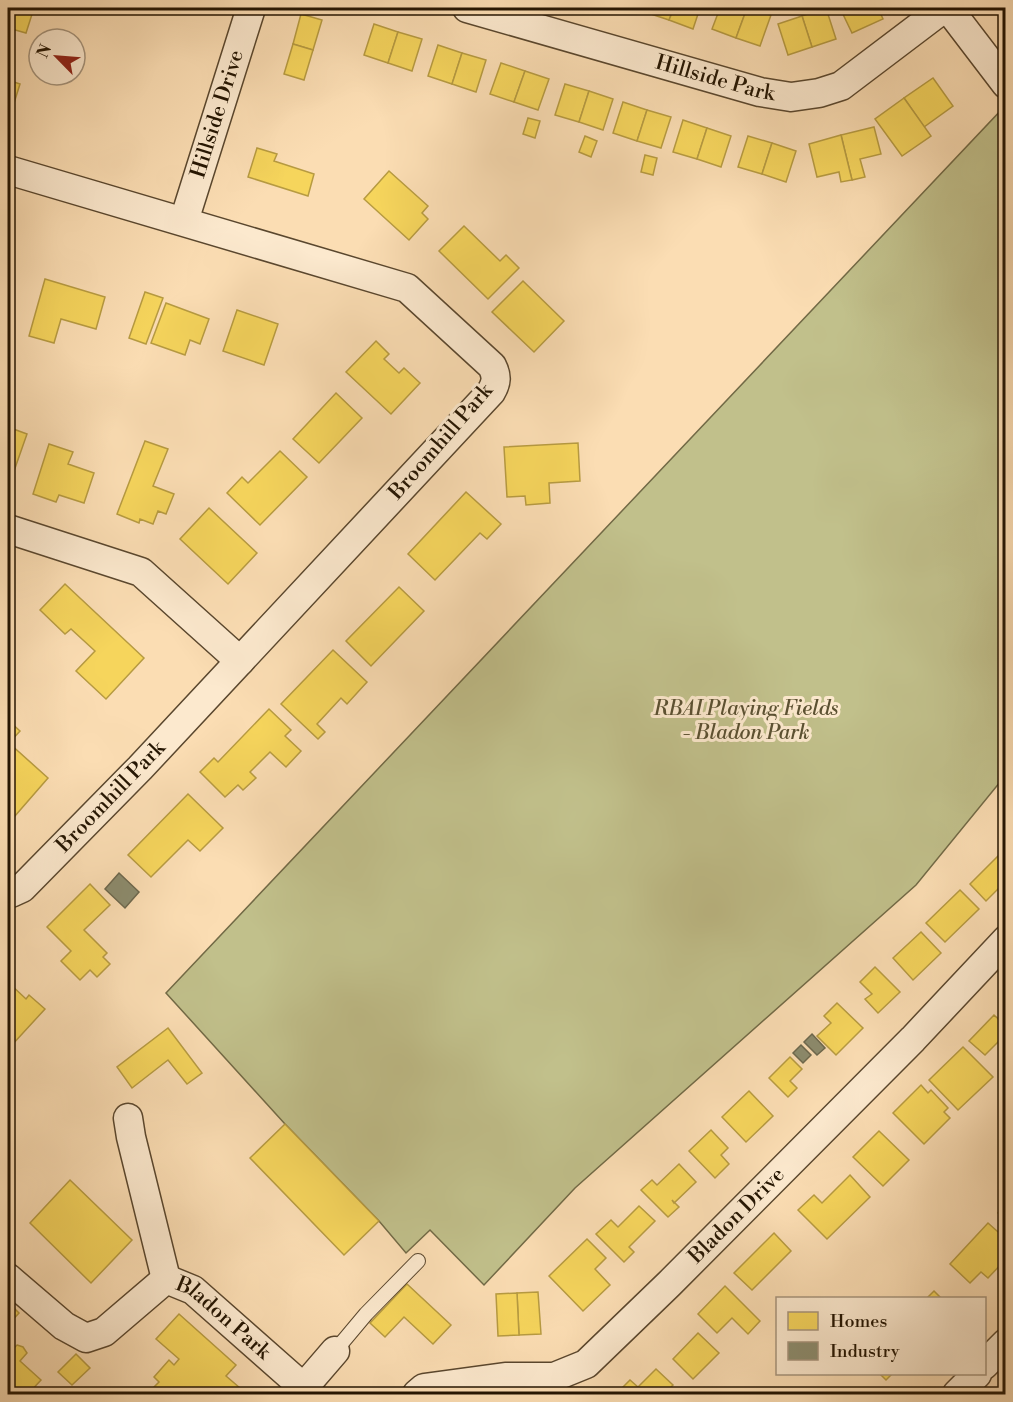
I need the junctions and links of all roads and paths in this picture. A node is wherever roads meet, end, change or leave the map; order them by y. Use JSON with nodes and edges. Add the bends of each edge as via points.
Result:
{"nodes":[{"id":1,"x":251,"y":8,"type":"edge"},
{"id":2,"x":467,"y":8,"type":"edge"},
{"id":3,"x":946,"y":8,"type":"edge"},
{"id":4,"x":1005,"y":84,"type":"edge"},
{"id":5,"x":8,"y":170,"type":"edge"},
{"id":6,"x":184,"y":221,"type":"junction"},
{"id":7,"x":8,"y":530,"type":"edge"},
{"id":8,"x":240,"y":661,"type":"junction"},
{"id":9,"x":8,"y":892,"type":"edge"},
{"id":10,"x":1005,"y":940,"type":"edge"},
{"id":11,"x":128,"y":1118,"type":"dead end"},
{"id":12,"x":418,"y":1261,"type":"dead end"},
{"id":13,"x":8,"y":1278,"type":"edge"},
{"id":14,"x":166,"y":1279,"type":"junction"},
{"id":15,"x":1005,"y":1343,"type":"edge"},
{"id":16,"x":335,"y":1351,"type":"joint"},
{"id":17,"x":986,"y":1363,"type":"edge"},
{"id":18,"x":975,"y":1375,"type":"edge"},
{"id":19,"x":301,"y":1391,"type":"edge"},
{"id":20,"x":417,"y":1395,"type":"edge"},
{"id":21,"x":957,"y":1395,"type":"edge"}],
"edges":[{"from":1,"to":6,"type":"street","name":"Hillside Drive"},
{"from":2,"to":3,"type":"street","name":"Hillside Park","via":[[760,92],[791,97],[841,86]]},
{"from":3,"to":4,"type":"street"},
{"from":5,"to":6,"type":"street","name":"Broomhill Park"},
{"from":6,"to":8,"type":"street","name":"Broomhill Park","via":[[407,288],[496,374],[496,384],[490,392]]},
{"from":7,"to":8,"type":"street","via":[[141,572]]},
{"from":8,"to":9,"type":"street","name":"Broomhill Park","via":[[22,888]]},
{"from":10,"to":20,"type":"street","name":"Bladon Drive","via":[[913,1039],[586,1364],[555,1377],[505,1377],[424,1388]]},
{"from":11,"to":14,"type":"street","name":"Bladon Park"},
{"from":12,"to":16,"type":"lane"},
{"from":13,"to":14,"type":"street","name":"Bladon Park","via":[[64,1326],[86,1338],[104,1332]]},
{"from":14,"to":19,"type":"street","name":"Bladon Park","via":[[193,1290]]},
{"from":15,"to":17,"type":"street"},
{"from":16,"to":19,"type":"street","name":"Bladon Park"},
{"from":18,"to":21,"type":"street"}]}
